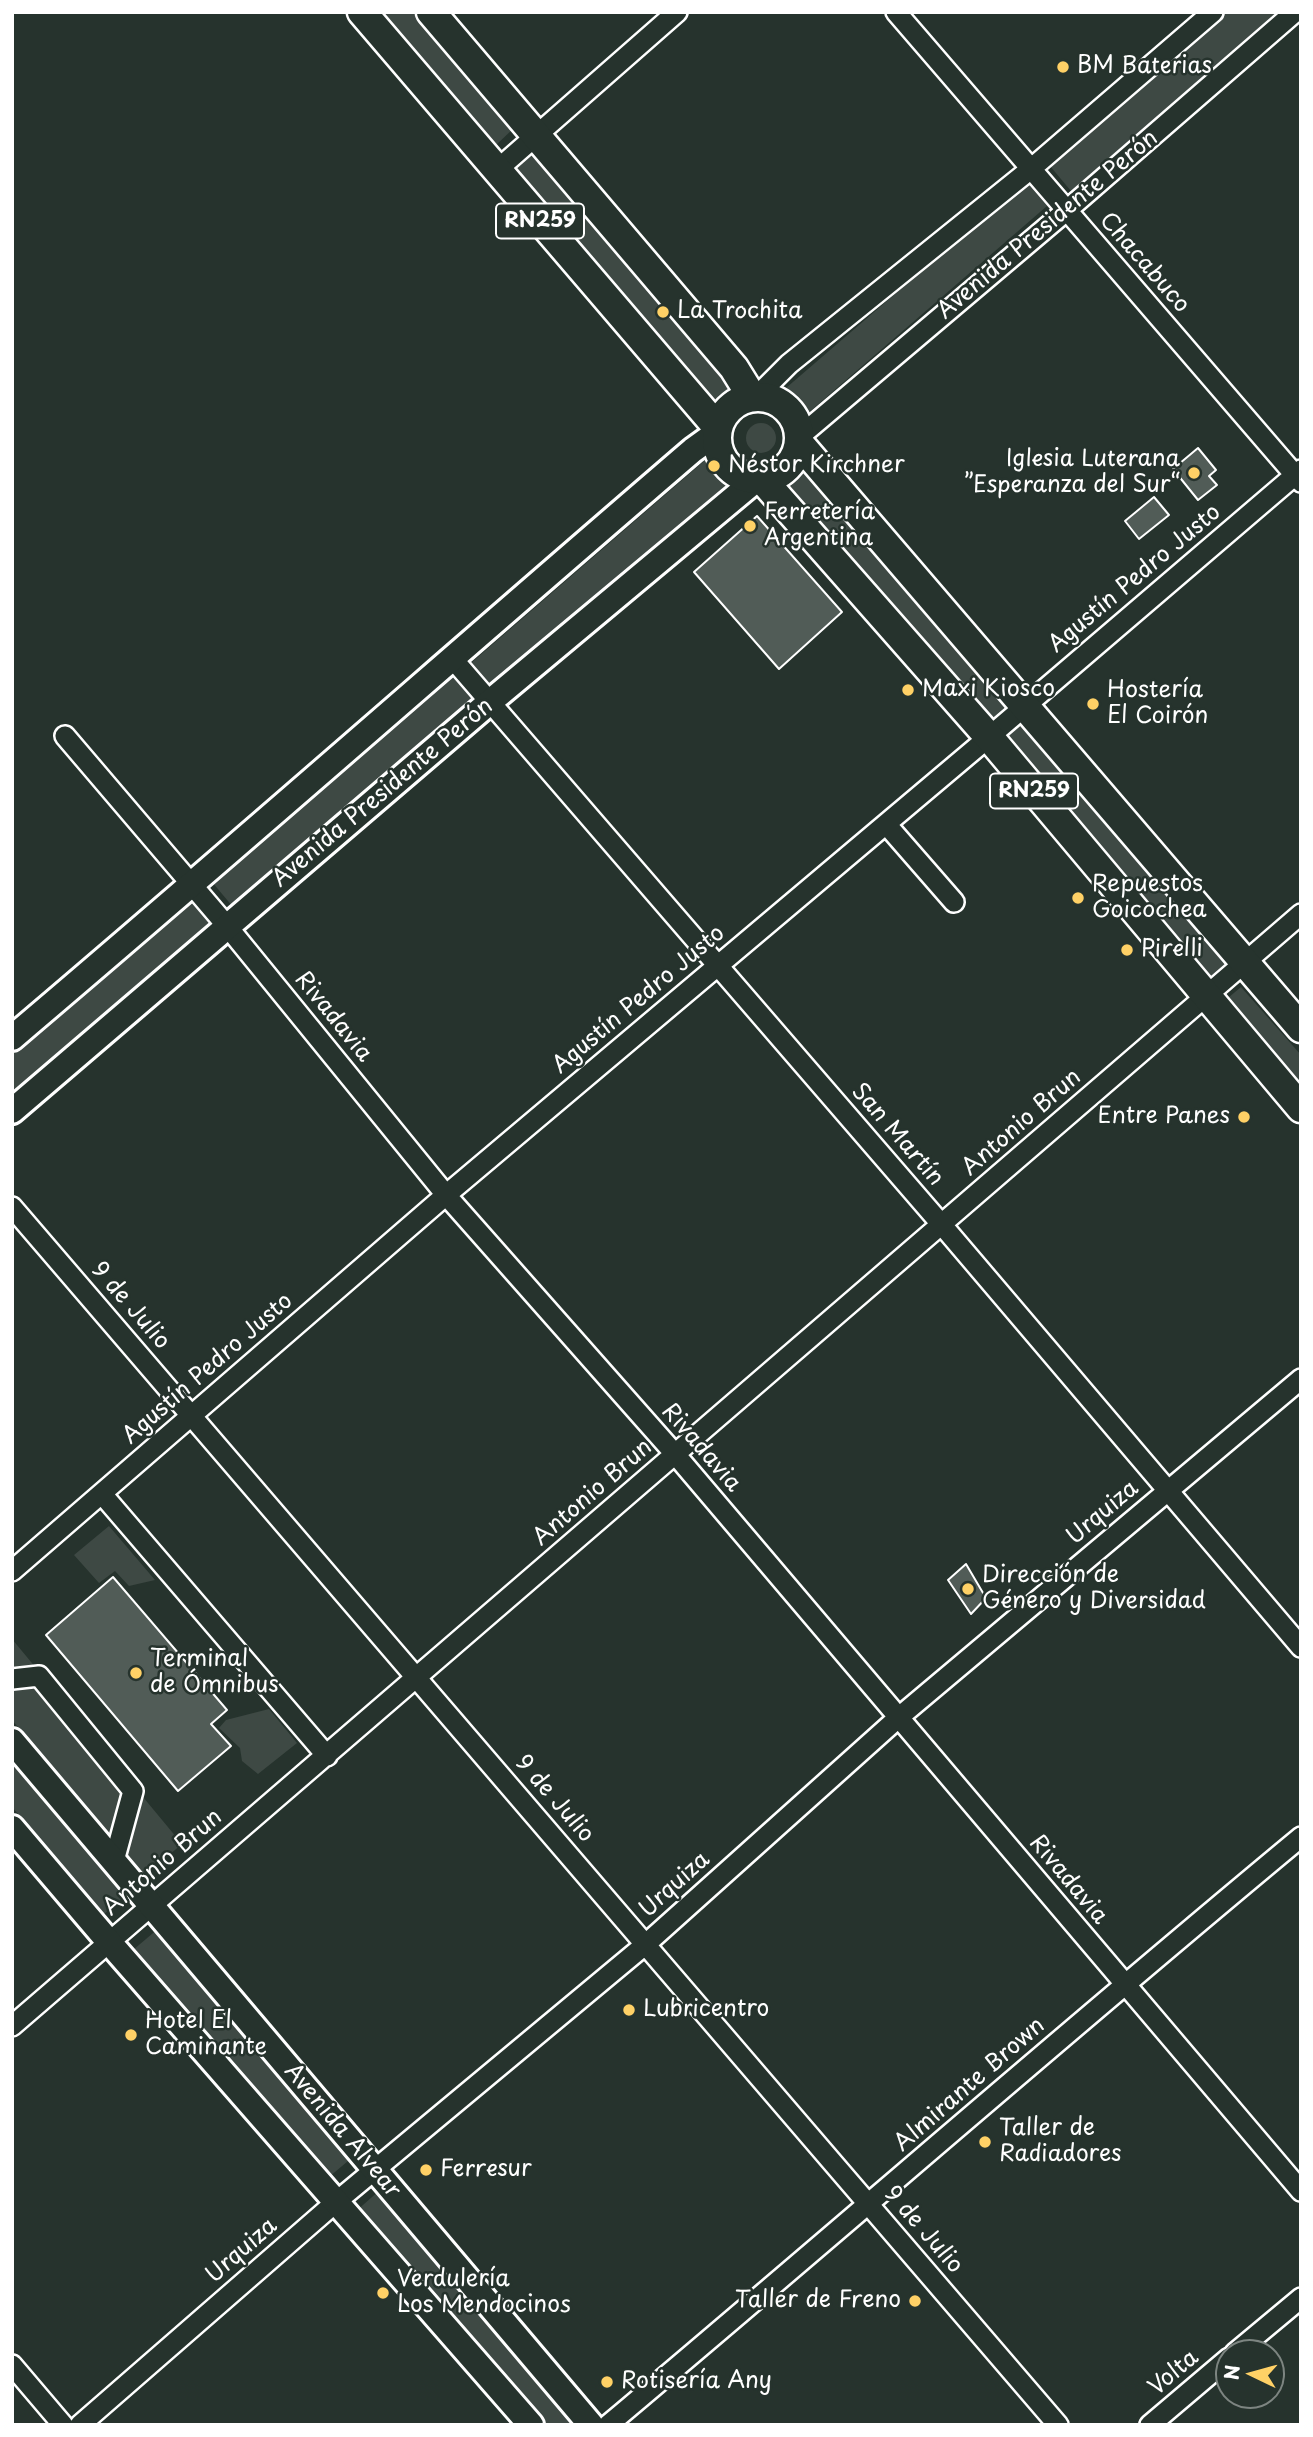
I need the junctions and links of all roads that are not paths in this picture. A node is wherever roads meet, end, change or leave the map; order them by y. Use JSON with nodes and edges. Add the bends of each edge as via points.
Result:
{"nodes":[{"id":1,"x":362,"y":12,"type":"edge"},
{"id":2,"x":431,"y":12,"type":"edge"},
{"id":3,"x":677,"y":12,"type":"edge"},
{"id":4,"x":896,"y":12,"type":"edge"},
{"id":5,"x":1213,"y":12,"type":"edge"},
{"id":6,"x":1296,"y":12,"type":"edge"},
{"id":7,"x":537,"y":136,"type":"junction"},
{"id":8,"x":1032,"y":168,"type":"junction"},
{"id":9,"x":497,"y":170,"type":"junction"},
{"id":10,"x":1066,"y":211,"type":"junction"},
{"id":11,"x":755,"y":397,"type":"junction"},
{"id":12,"x":718,"y":430,"type":"junction"},
{"id":13,"x":799,"y":440,"type":"junction"},
{"id":14,"x":1299,"y":476,"type":"edge"},
{"id":15,"x":759,"y":478,"type":"junction"},
{"id":16,"x":452,"y":658,"type":"junction"},
{"id":17,"x":491,"y":701,"type":"junction"},
{"id":18,"x":1025,"y":705,"type":"junction"},
{"id":19,"x":65,"y":736,"type":"dead end"},
{"id":20,"x":989,"y":737,"type":"junction"},
{"id":21,"x":886,"y":824,"type":"junction"},
{"id":22,"x":192,"y":885,"type":"junction"},
{"id":23,"x":954,"y":902,"type":"dead end"},
{"id":24,"x":1301,"y":914,"type":"edge"},
{"id":25,"x":227,"y":926,"type":"junction"},
{"id":26,"x":1245,"y":962,"type":"junction"},
{"id":27,"x":718,"y":964,"type":"junction"},
{"id":28,"x":1207,"y":996,"type":"junction"},
{"id":29,"x":1301,"y":1028,"type":"edge"},
{"id":30,"x":12,"y":1038,"type":"edge"},
{"id":31,"x":1301,"y":1108,"type":"edge"},
{"id":32,"x":12,"y":1111,"type":"edge"},
{"id":33,"x":446,"y":1195,"type":"junction"},
{"id":34,"x":12,"y":1207,"type":"edge"},
{"id":35,"x":942,"y":1225,"type":"junction"},
{"id":36,"x":1301,"y":1379,"type":"edge"},
{"id":37,"x":192,"y":1416,"type":"junction"},
{"id":38,"x":675,"y":1454,"type":"junction"},
{"id":39,"x":1168,"y":1490,"type":"junction"},
{"id":40,"x":102,"y":1494,"type":"junction"},
{"id":41,"x":12,"y":1571,"type":"edge"},
{"id":42,"x":1301,"y":1647,"type":"edge"},
{"id":43,"x":417,"y":1677,"type":"junction"},
{"id":44,"x":12,"y":1679,"type":"edge"},
{"id":45,"x":898,"y":1718,"type":"junction"},
{"id":46,"x":12,"y":1741,"type":"edge"},
{"id":47,"x":327,"y":1756,"type":"junction"},
{"id":48,"x":12,"y":1828,"type":"edge"},
{"id":49,"x":1301,"y":1836,"type":"edge"},
{"id":50,"x":114,"y":1861,"type":"junction"},
{"id":51,"x":151,"y":1904,"type":"junction"},
{"id":52,"x":109,"y":1942,"type":"junction"},
{"id":53,"x":646,"y":1944,"type":"junction"},
{"id":54,"x":1124,"y":1984,"type":"junction"},
{"id":55,"x":12,"y":2026,"type":"edge"},
{"id":56,"x":375,"y":2169,"type":"junction"},
{"id":57,"x":1301,"y":2191,"type":"edge"},
{"id":58,"x":336,"y":2202,"type":"junction"},
{"id":59,"x":869,"y":2205,"type":"junction"},
{"id":60,"x":1301,"y":2298,"type":"edge"},
{"id":61,"x":1252,"y":2339,"type":"edge"},
{"id":62,"x":12,"y":2365,"type":"edge"},
{"id":63,"x":1215,"y":2370,"type":"edge"},
{"id":64,"x":63,"y":2425,"type":"edge"},
{"id":65,"x":79,"y":2425,"type":"edge"},
{"id":66,"x":531,"y":2425,"type":"edge"},
{"id":67,"x":591,"y":2425,"type":"edge"},
{"id":68,"x":608,"y":2425,"type":"edge"},
{"id":69,"x":1058,"y":2425,"type":"edge"},
{"id":70,"x":1150,"y":2425,"type":"edge"}],
"edges":[{"from":1,"to":9,"type":"highway","number":"RN259"},
{"from":2,"to":7,"type":"highway","number":"RN259"},
{"from":3,"to":7,"type":"street"},
{"from":4,"to":8,"type":"street","name":"Chacabuco"},
{"from":5,"to":8,"type":"street"},
{"from":6,"to":10,"type":"street","name":"Avenida Presidente Perón"},
{"from":7,"to":9,"type":"street"},
{"from":7,"to":11,"type":"highway","number":"RN259"},
{"from":8,"to":10,"type":"street","name":"Chacabuco"},
{"from":8,"to":11,"type":"street","via":[[789,364]]},
{"from":9,"to":12,"type":"highway","number":"RN259"},
{"from":10,"to":13,"type":"street","name":"Avenida Presidente Perón"},
{"from":10,"to":14,"type":"street","name":"Chacabuco"},
{"from":11,"to":12,"type":"highway","via":[[731,407]]},
{"from":11,"to":13,"type":"highway","number":"RN259","via":[[783,405],[793,415]]},
{"from":12,"to":15,"type":"highway","number":"RN259","via":[[718,445],[730,467],[740,475]]},
{"from":12,"to":16,"type":"main road"},
{"from":13,"to":15,"type":"highway","via":[[788,466],[778,474]]},
{"from":13,"to":18,"type":"highway","number":"RN259"},
{"from":14,"to":18,"type":"street","name":"Agustín Pedro Justo"},
{"from":15,"to":17,"type":"main road","name":"Avenida Presidente Perón"},
{"from":15,"to":20,"type":"highway","number":"RN259"},
{"from":16,"to":17,"type":"street","name":"San Martín"},
{"from":16,"to":22,"type":"main road"},
{"from":17,"to":25,"type":"main road","name":"Avenida Presidente Perón"},
{"from":17,"to":27,"type":"street","name":"San Martín"},
{"from":18,"to":20,"type":"street","name":"Agustín Pedro Justo"},
{"from":18,"to":26,"type":"highway","number":"RN259"},
{"from":19,"to":22,"type":"street","name":"Rivadavia"},
{"from":20,"to":21,"type":"street","name":"Agustín Pedro Justo"},
{"from":20,"to":28,"type":"highway","number":"RN259"},
{"from":21,"to":23,"type":"street"},
{"from":21,"to":27,"type":"street","name":"Agustín Pedro Justo"},
{"from":22,"to":25,"type":"street","name":"Rivadavia"},
{"from":22,"to":30,"type":"main road"},
{"from":24,"to":26,"type":"street","name":"Antonio Brun"},
{"from":25,"to":32,"type":"main road","name":"Avenida Presidente Perón"},
{"from":25,"to":33,"type":"street","name":"Rivadavia"},
{"from":26,"to":28,"type":"street","name":"Antonio Brun"},
{"from":26,"to":29,"type":"highway","number":"RN259"},
{"from":27,"to":33,"type":"street","name":"Agustín Pedro Justo"},
{"from":27,"to":35,"type":"street","name":"San Martín"},
{"from":28,"to":31,"type":"highway","number":"RN259"},
{"from":28,"to":35,"type":"street","name":"Antonio Brun"},
{"from":33,"to":37,"type":"street","name":"Agustín Pedro Justo"},
{"from":33,"to":38,"type":"street","name":"Rivadavia"},
{"from":34,"to":37,"type":"street","name":"9 de Julio"},
{"from":35,"to":38,"type":"street","name":"Antonio Brun"},
{"from":35,"to":39,"type":"street","name":"San Martín"},
{"from":36,"to":39,"type":"street","name":"Urquiza"},
{"from":37,"to":40,"type":"street","name":"Agustín Pedro Justo"},
{"from":37,"to":43,"type":"street","name":"9 de Julio"},
{"from":38,"to":43,"type":"street","name":"Antonio Brun"},
{"from":38,"to":45,"type":"street","name":"Rivadavia"},
{"from":39,"to":42,"type":"street","name":"San Martín"},
{"from":39,"to":45,"type":"street","name":"Urquiza"},
{"from":40,"to":41,"type":"street","name":"Agustín Pedro Justo"},
{"from":40,"to":47,"type":"street"},
{"from":43,"to":47,"type":"street","name":"Antonio Brun"},
{"from":43,"to":53,"type":"street","name":"9 de Julio"},
{"from":44,"to":50,"type":"street","via":[[39,1676],[134,1791]]},
{"from":45,"to":53,"type":"street","name":"Urquiza"},
{"from":45,"to":54,"type":"street","name":"Rivadavia"},
{"from":46,"to":50,"type":"main road","name":"Avenida Alvear"},
{"from":47,"to":51,"type":"street","name":"Antonio Brun"},
{"from":48,"to":52,"type":"main road"},
{"from":49,"to":54,"type":"street","name":"Almirante Brown"},
{"from":50,"to":51,"type":"main road","name":"Avenida Alvear"},
{"from":51,"to":52,"type":"street","name":"Antonio Brun"},
{"from":51,"to":56,"type":"main road","name":"Avenida Alvear"},
{"from":52,"to":55,"type":"street","name":"Antonio Brun"},
{"from":52,"to":58,"type":"main road"},
{"from":53,"to":56,"type":"street","name":"Urquiza"},
{"from":53,"to":59,"type":"street","name":"9 de Julio"},
{"from":54,"to":57,"type":"street","name":"Rivadavia"},
{"from":54,"to":59,"type":"street","name":"Almirante Brown"},
{"from":56,"to":58,"type":"street","name":"Urquiza"},
{"from":56,"to":67,"type":"main road","name":"Avenida Alvear"},
{"from":58,"to":65,"type":"street","name":"Urquiza"},
{"from":58,"to":66,"type":"main road"},
{"from":59,"to":68,"type":"street","name":"Almirante Brown"},
{"from":59,"to":69,"type":"street","name":"9 de Julio"},
{"from":60,"to":61,"type":"street","name":"Volta"},
{"from":62,"to":64,"type":"street"},
{"from":63,"to":70,"type":"street","name":"Volta"}]}
